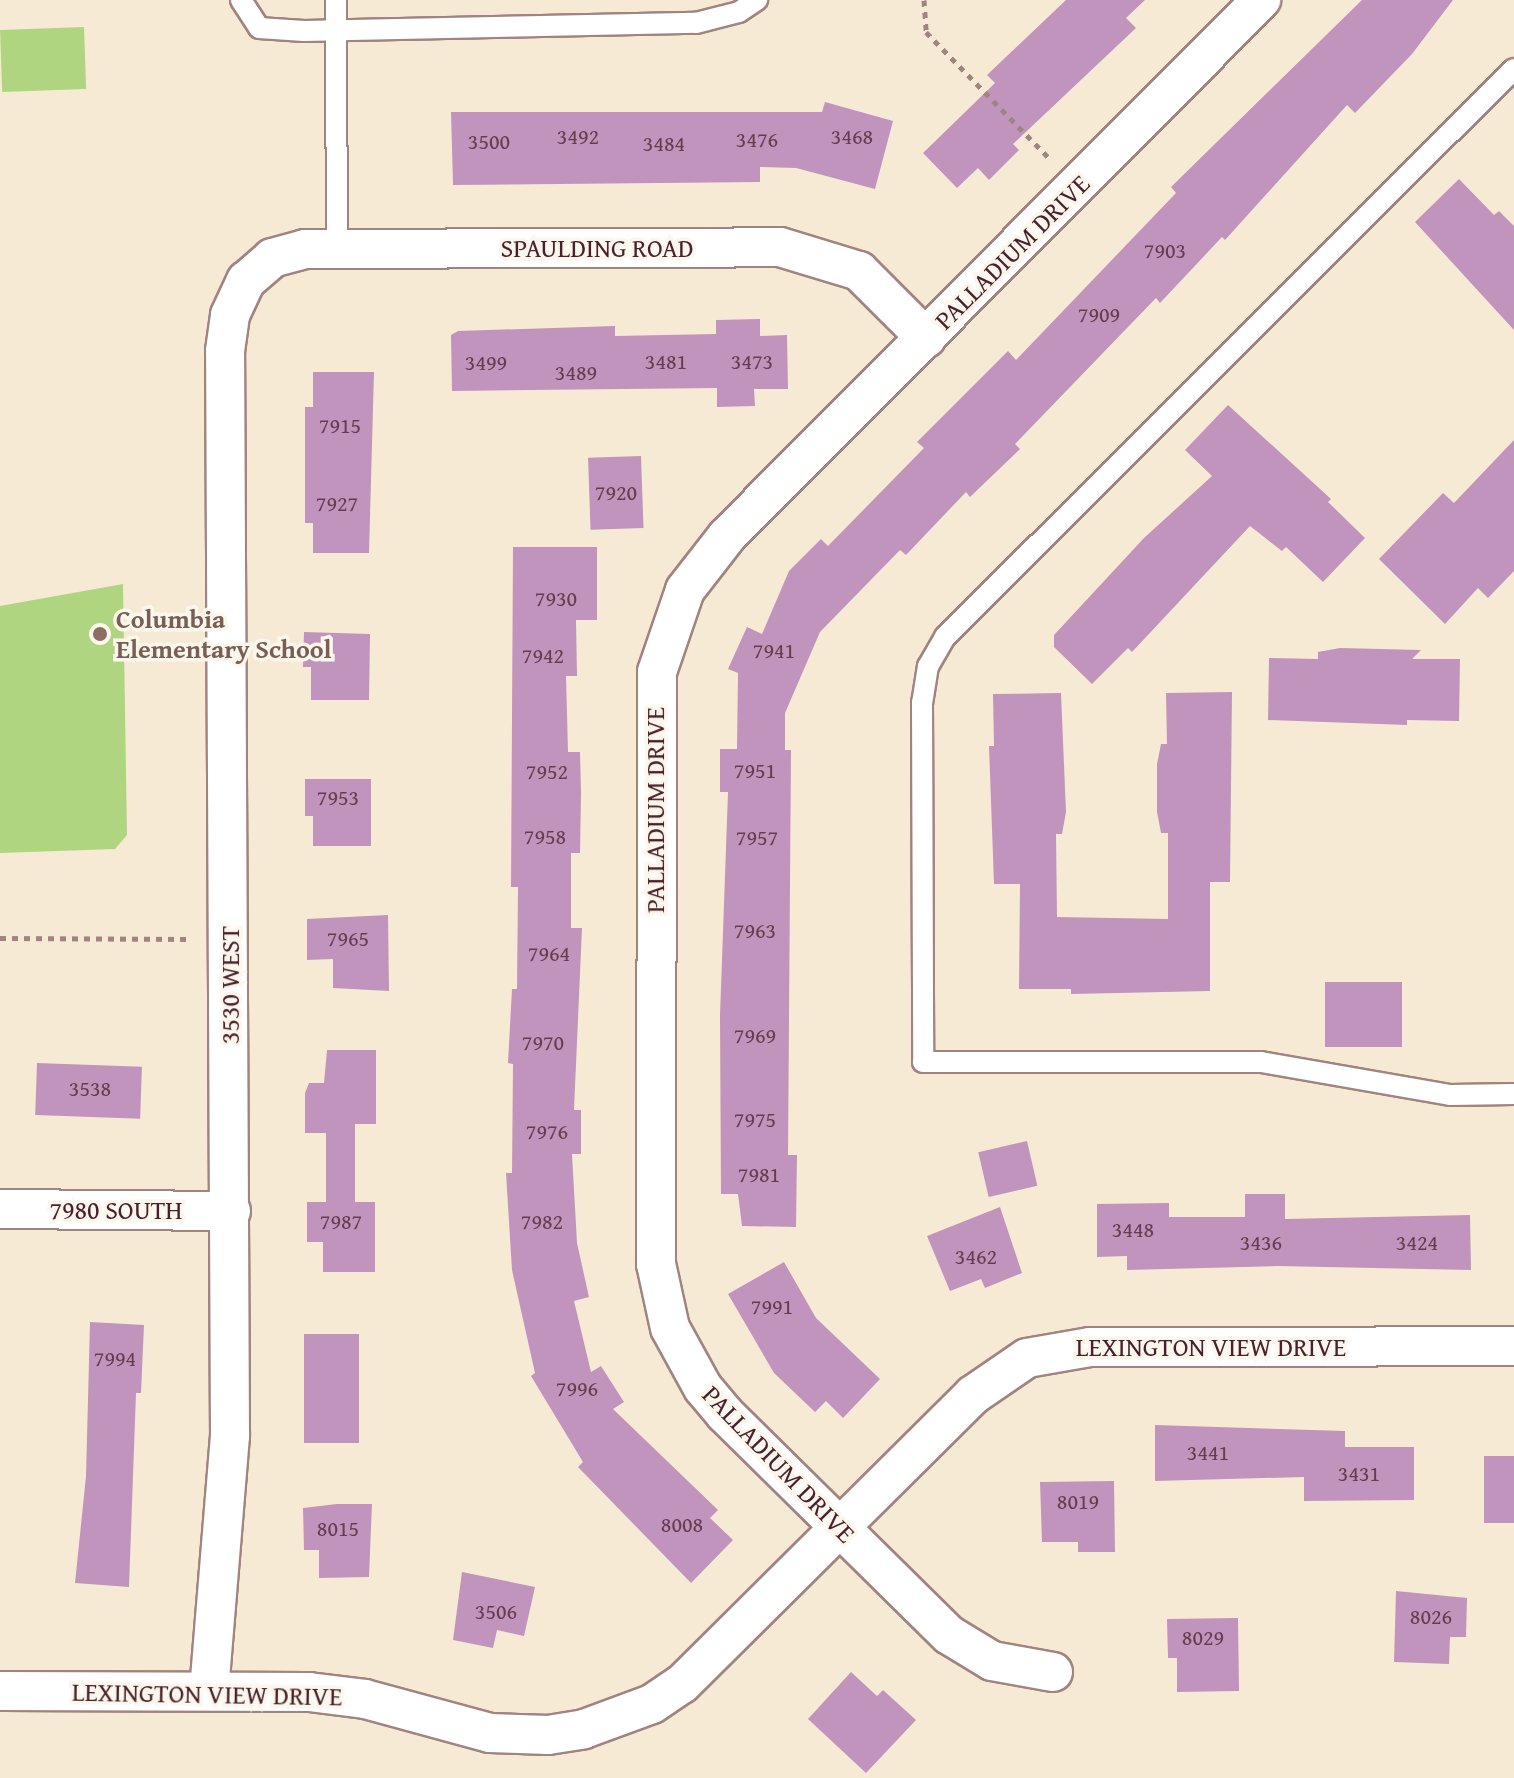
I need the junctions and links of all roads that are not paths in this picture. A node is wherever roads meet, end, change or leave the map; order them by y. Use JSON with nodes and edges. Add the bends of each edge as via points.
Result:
{"nodes":[{"id":1,"x":241,"y":0,"type":"edge"},
{"id":2,"x":336,"y":0,"type":"edge"},
{"id":3,"x":757,"y":0,"type":"edge"},
{"id":4,"x":1261,"y":0,"type":"edge"},
{"id":5,"x":337,"y":29,"type":"junction"},
{"id":6,"x":1514,"y":69,"type":"edge"},
{"id":7,"x":337,"y":248,"type":"junction"},
{"id":8,"x":246,"y":281,"type":"joint"},
{"id":9,"x":926,"y":338,"type":"junction"},
{"id":10,"x":1514,"y":1094,"type":"edge"},
{"id":11,"x":0,"y":1209,"type":"edge"},
{"id":12,"x":231,"y":1211,"type":"junction"},
{"id":13,"x":1514,"y":1346,"type":"edge"},
{"id":14,"x":841,"y":1527,"type":"junction"},
{"id":15,"x":1053,"y":1672,"type":"dead end"},
{"id":16,"x":0,"y":1691,"type":"edge"},
{"id":17,"x":209,"y":1691,"type":"junction"}],
"edges":[{"from":1,"to":5,"type":"lane","via":[[259,28]]},
{"from":2,"to":5,"type":"lane"},
{"from":3,"to":5,"type":"lane","via":[[739,12],[696,23]]},
{"from":4,"to":9,"type":"street","name":"PALLADIUM DRIVE"},
{"from":5,"to":7,"type":"lane"},
{"from":6,"to":10,"type":"lane","via":[[945,637],[928,666],[922,702],[923,1062],[1261,1062],[1450,1095]]},
{"from":7,"to":8,"type":"street","name":"SPAULDING ROAD","via":[[288,252]]},
{"from":7,"to":9,"type":"street","name":"SPAULDING ROAD","via":[[793,249],[859,271]]},
{"from":8,"to":12,"type":"street","name":"3530 WEST","via":[[230,315],[225,351]]},
{"from":9,"to":14,"type":"street","name":"PALLADIUM DRIVE","via":[[704,562],[671,621],[654,698],[656,1231],[661,1296],[670,1328],[703,1388]]},
{"from":11,"to":12,"type":"street","name":"7980 SOUTH"},
{"from":12,"to":17,"type":"street","name":"3530 WEST","via":[[230,1436]]},
{"from":13,"to":14,"type":"street","name":"LEXINGTON VIEW DRIVE","via":[[1047,1351],[989,1380]]},
{"from":14,"to":15,"type":"street","name":"PALLADIUM DRIVE","via":[[969,1650],[992,1661]]},
{"from":14,"to":17,"type":"street","name":"LEXINGTON VIEW DRIVE","via":[[682,1684],[652,1704],[584,1729],[548,1735],[490,1733],[365,1699]]},
{"from":16,"to":17,"type":"street","name":"LEXINGTON VIEW DRIVE"}]}
